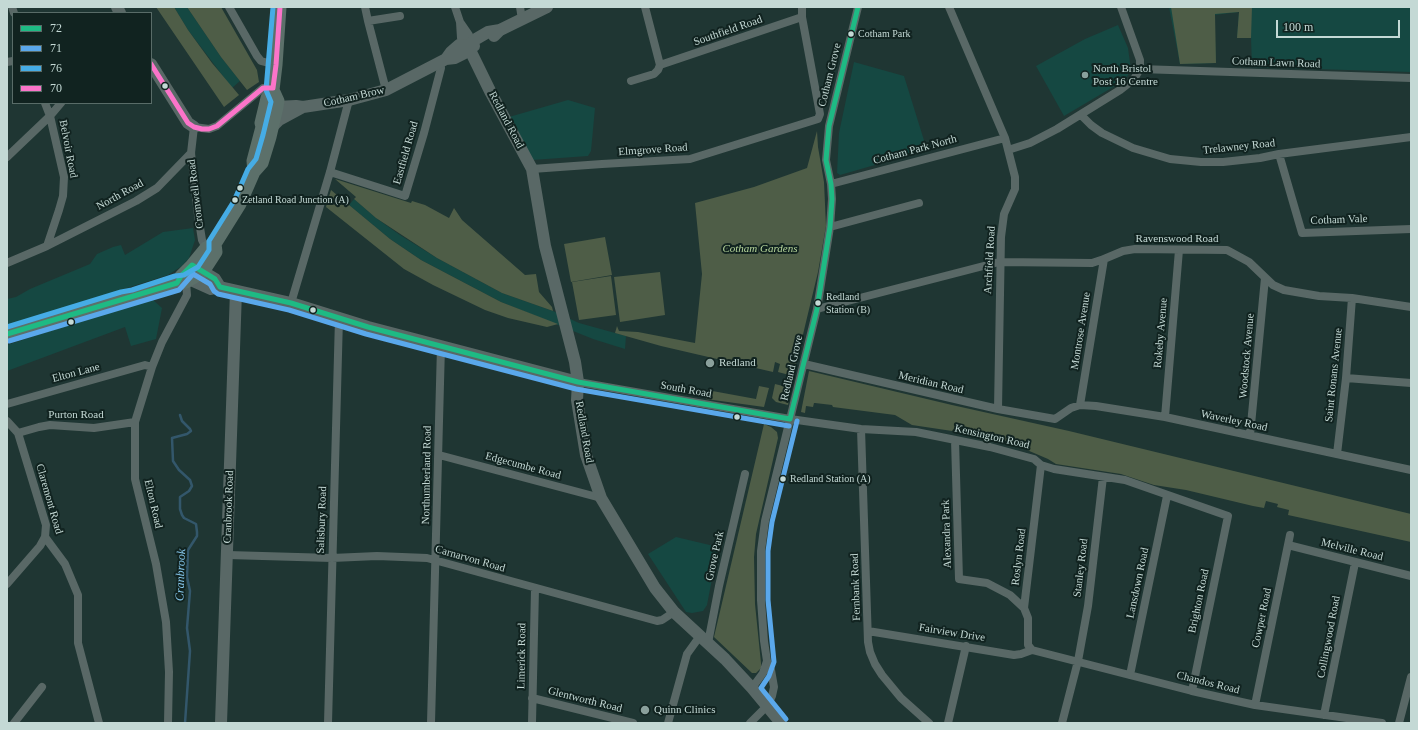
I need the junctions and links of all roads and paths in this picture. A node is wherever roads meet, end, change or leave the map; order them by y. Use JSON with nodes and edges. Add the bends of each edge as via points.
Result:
{"nodes":[{"id":1,"x":230,"y":7,"type":"edge"},
{"id":2,"x":280,"y":7,"type":"edge"},
{"id":3,"x":365,"y":7,"type":"edge"},
{"id":4,"x":455,"y":7,"type":"edge"},
{"id":5,"x":547,"y":7,"type":"edge"},
{"id":6,"x":645,"y":7,"type":"edge"},
{"id":7,"x":802,"y":7,"type":"edge"},
{"id":8,"x":858,"y":7,"type":"edge"},
{"id":9,"x":949,"y":7,"type":"edge"},
{"id":10,"x":1121,"y":7,"type":"edge"},
{"id":11,"x":521,"y":13,"type":"edge"},
{"id":12,"x":400,"y":16,"type":"dead end"},
{"id":13,"x":802,"y":17,"type":"junction"},
{"id":14,"x":368,"y":21,"type":"junction"},
{"id":15,"x":468,"y":46,"type":"junction"},
{"id":16,"x":443,"y":61,"type":"junction"},
{"id":17,"x":276,"y":65,"type":"junction"},
{"id":18,"x":660,"y":65,"type":"junction"},
{"id":19,"x":152,"y":66,"type":"edge"},
{"id":20,"x":1140,"y":69,"type":"junction"},
{"id":21,"x":1411,"y":78,"type":"edge"},
{"id":22,"x":631,"y":82,"type":"dead end"},
{"id":23,"x":273,"y":89,"type":"junction"},
{"id":24,"x":386,"y":90,"type":"junction"},
{"id":25,"x":349,"y":100,"type":"junction"},
{"id":26,"x":45,"y":104,"type":"edge"},
{"id":27,"x":60,"y":104,"type":"edge"},
{"id":28,"x":277,"y":107,"type":"junction"},
{"id":29,"x":303,"y":108,"type":"junction"},
{"id":30,"x":1081,"y":115,"type":"junction"},
{"id":31,"x":50,"y":116,"type":"junction"},
{"id":32,"x":829,"y":126,"type":"joint"},
{"id":33,"x":194,"y":127,"type":"junction"},
{"id":34,"x":268,"y":127,"type":"junction"},
{"id":35,"x":1411,"y":137,"type":"edge"},
{"id":36,"x":1005,"y":138,"type":"junction"},
{"id":37,"x":1008,"y":150,"type":"junction"},
{"id":38,"x":191,"y":153,"type":"junction"},
{"id":39,"x":1279,"y":154,"type":"junction"},
{"id":40,"x":7,"y":157,"type":"edge"},
{"id":41,"x":532,"y":169,"type":"junction"},
{"id":42,"x":330,"y":172,"type":"junction"},
{"id":43,"x":831,"y":184,"type":"junction"},
{"id":44,"x":919,"y":203,"type":"dead end"},
{"id":45,"x":830,"y":227,"type":"junction"},
{"id":46,"x":1411,"y":229,"type":"edge"},
{"id":47,"x":47,"y":246,"type":"junction"},
{"id":48,"x":212,"y":248,"type":"junction"},
{"id":49,"x":1179,"y":250,"type":"junction"},
{"id":50,"x":1104,"y":260,"type":"junction"},
{"id":51,"x":999,"y":262,"type":"junction"},
{"id":52,"x":7,"y":264,"type":"edge"},
{"id":53,"x":188,"y":276,"type":"junction"},
{"id":54,"x":1265,"y":278,"type":"junction"},
{"id":55,"x":236,"y":291,"type":"junction"},
{"id":56,"x":1352,"y":298,"type":"junction"},
{"id":57,"x":291,"y":303,"type":"junction"},
{"id":58,"x":1411,"y":307,"type":"edge"},
{"id":59,"x":817,"y":309,"type":"junction"},
{"id":60,"x":338,"y":318,"type":"junction"},
{"id":61,"x":7,"y":334,"type":"edge"},
{"id":62,"x":441,"y":346,"type":"junction"},
{"id":63,"x":152,"y":367,"type":"junction"},
{"id":64,"x":803,"y":368,"type":"junction"},
{"id":65,"x":1346,"y":378,"type":"junction"},
{"id":66,"x":578,"y":382,"type":"junction"},
{"id":67,"x":1411,"y":383,"type":"edge"},
{"id":68,"x":7,"y":404,"type":"edge"},
{"id":69,"x":1080,"y":405,"type":"junction"},
{"id":70,"x":998,"y":409,"type":"junction"},
{"id":71,"x":1165,"y":417,"type":"junction"},
{"id":72,"x":790,"y":420,"type":"junction"},
{"id":73,"x":7,"y":421,"type":"edge"},
{"id":74,"x":135,"y":422,"type":"junction"},
{"id":75,"x":862,"y":428,"type":"junction"},
{"id":76,"x":18,"y":433,"type":"junction"},
{"id":77,"x":1250,"y":435,"type":"junction"},
{"id":78,"x":955,"y":440,"type":"junction"},
{"id":79,"x":1337,"y":454,"type":"junction"},
{"id":80,"x":439,"y":455,"type":"junction"},
{"id":81,"x":1041,"y":465,"type":"junction"},
{"id":82,"x":1411,"y":470,"type":"edge"},
{"id":83,"x":745,"y":474,"type":"dead end"},
{"id":84,"x":1103,"y":477,"type":"junction"},
{"id":85,"x":1167,"y":496,"type":"junction"},
{"id":86,"x":602,"y":498,"type":"junction"},
{"id":87,"x":1228,"y":516,"type":"joint"},
{"id":88,"x":1290,"y":534,"type":"dead end"},
{"id":89,"x":46,"y":537,"type":"junction"},
{"id":90,"x":1288,"y":546,"type":"junction"},
{"id":91,"x":228,"y":555,"type":"junction"},
{"id":92,"x":332,"y":558,"type":"junction"},
{"id":93,"x":436,"y":560,"type":"junction"},
{"id":94,"x":1355,"y":563,"type":"junction"},
{"id":95,"x":1411,"y":576,"type":"edge"},
{"id":96,"x":7,"y":584,"type":"edge"},
{"id":97,"x":535,"y":589,"type":"junction"},
{"id":98,"x":1024,"y":608,"type":"junction"},
{"id":99,"x":674,"y":612,"type":"junction"},
{"id":100,"x":868,"y":631,"type":"junction"},
{"id":101,"x":704,"y":640,"type":"junction"},
{"id":102,"x":966,"y":646,"type":"junction"},
{"id":103,"x":1032,"y":650,"type":"junction"},
{"id":104,"x":767,"y":661,"type":"junction"},
{"id":105,"x":1078,"y":661,"type":"junction"},
{"id":106,"x":1130,"y":675,"type":"junction"},
{"id":107,"x":1411,"y":676,"type":"edge"},
{"id":108,"x":42,"y":687,"type":"dead end"},
{"id":109,"x":752,"y":688,"type":"junction"},
{"id":110,"x":1192,"y":691,"type":"junction"},
{"id":111,"x":532,"y":698,"type":"junction"},
{"id":112,"x":768,"y":705,"type":"junction"},
{"id":113,"x":1255,"y":706,"type":"junction"},
{"id":114,"x":1324,"y":715,"type":"junction"},
{"id":115,"x":14,"y":723,"type":"edge"},
{"id":116,"x":100,"y":723,"type":"edge"},
{"id":117,"x":168,"y":723,"type":"edge"},
{"id":118,"x":222,"y":723,"type":"edge"},
{"id":119,"x":328,"y":723,"type":"edge"},
{"id":120,"x":431,"y":723,"type":"edge"},
{"id":121,"x":532,"y":723,"type":"edge"},
{"id":122,"x":633,"y":723,"type":"edge"},
{"id":123,"x":668,"y":723,"type":"edge"},
{"id":124,"x":750,"y":723,"type":"edge"},
{"id":125,"x":782,"y":723,"type":"edge"},
{"id":126,"x":928,"y":723,"type":"edge"},
{"id":127,"x":948,"y":723,"type":"edge"},
{"id":128,"x":1062,"y":723,"type":"edge"},
{"id":129,"x":1382,"y":723,"type":"edge"},
{"id":130,"x":1398,"y":723,"type":"edge"}],
"edges":[{"from":1,"to":17,"type":"street","via":[[257,56]]},
{"from":2,"to":17,"type":"main road"},
{"from":3,"to":14,"type":"street"},
{"from":4,"to":15,"type":"street","via":[[460,22],[469,35]]},
{"from":5,"to":11,"type":"street","name":"Cotham Brow"},
{"from":6,"to":18,"type":"street"},
{"from":7,"to":13,"type":"street"},
{"from":8,"to":32,"type":"street","name":"Cotham Grove"},
{"from":9,"to":36,"type":"street","name":"Archfield Road"},
{"from":10,"to":20,"type":"street","via":[[1140,60]]},
{"from":11,"to":15,"type":"street","name":"Cotham Brow","via":[[492,38],[479,46]]},
{"from":12,"to":14,"type":"street"},
{"from":13,"to":18,"type":"street","name":"Southfield Road"},
{"from":13,"to":41,"type":"street","name":"Elmgrove Road","via":[[820,114],[818,119],[690,159]]},
{"from":14,"to":24,"type":"street"},
{"from":15,"to":16,"type":"street","name":"Cotham Brow","via":[[459,45]]},
{"from":15,"to":41,"type":"street","name":"Redland Road"},
{"from":16,"to":24,"type":"street","name":"Cotham Brow"},
{"from":16,"to":42,"type":"street","name":"Eastfield Road","via":[[405,196]]},
{"from":17,"to":23,"type":"main road"},
{"from":18,"to":22,"type":"street","name":"Southfield Road","via":[[654,74]]},
{"from":19,"to":33,"type":"street","via":[[188,123]]},
{"from":20,"to":21,"type":"street","name":"Cotham Lawn Road"},
{"from":20,"to":30,"type":"street","via":[[1128,84]]},
{"from":23,"to":28,"type":"main road","via":[[278,101]]},
{"from":23,"to":33,"type":"street","via":[[262,88],[217,126],[209,129]]},
{"from":23,"to":34,"type":"main road","via":[[267,98],[261,123]]},
{"from":24,"to":25,"type":"street","name":"Cotham Brow"},
{"from":25,"to":29,"type":"street","name":"Cotham Brow"},
{"from":25,"to":42,"type":"street"},
{"from":26,"to":31,"type":"street","name":"Belvoir Road"},
{"from":27,"to":31,"type":"street"},
{"from":28,"to":29,"type":"street","name":"Cotham Brow"},
{"from":28,"to":34,"type":"main road"},
{"from":29,"to":34,"type":"street","name":"Cotham Brow"},
{"from":30,"to":37,"type":"street","via":[[1030,143]]},
{"from":30,"to":39,"type":"street","name":"Trelawney Road","via":[[1094,128],[1122,144],[1170,159],[1224,162]]},
{"from":31,"to":40,"type":"street"},
{"from":31,"to":47,"type":"street","name":"Belvoir Road","via":[[64,177],[63,196]]},
{"from":32,"to":43,"type":"street","name":"Redland Grove","via":[[826,160]]},
{"from":33,"to":38,"type":"street"},
{"from":34,"to":48,"type":"main road","via":[[253,161],[254,172],[240,204]]},
{"from":35,"to":39,"type":"street","name":"Trelawney Road"},
{"from":36,"to":37,"type":"street","name":"Archfield Road"},
{"from":36,"to":43,"type":"street","name":"Cotham Park North"},
{"from":37,"to":51,"type":"street","name":"Archfield Road","via":[[1016,182],[1004,214]]},
{"from":38,"to":47,"type":"street","name":"North Road","via":[[157,188]]},
{"from":38,"to":48,"type":"street","name":"Cromwell Road","via":[[202,240]]},
{"from":39,"to":46,"type":"street","name":"Cotham Vale","via":[[1302,233]]},
{"from":41,"to":66,"type":"street","name":"Redland Road","via":[[545,246]]},
{"from":42,"to":57,"type":"street"},
{"from":43,"to":45,"type":"street","name":"Redland Grove"},
{"from":44,"to":45,"type":"street"},
{"from":45,"to":59,"type":"street","name":"Redland Grove"},
{"from":47,"to":52,"type":"street","name":"North Road"},
{"from":48,"to":53,"type":"main road"},
{"from":49,"to":50,"type":"street","name":"Ravenswood Road","via":[[1123,250]]},
{"from":49,"to":54,"type":"street","name":"Ravenswood Road","via":[[1227,250],[1249,262]]},
{"from":49,"to":71,"type":"street","name":"Rokeby Avenue"},
{"from":50,"to":51,"type":"street","name":"Ravenswood Road","via":[[1092,263]]},
{"from":50,"to":69,"type":"street","name":"Montrose Avenue"},
{"from":51,"to":59,"type":"street","name":"Ravenswood Road"},
{"from":51,"to":70,"type":"street","name":"Archfield Road"},
{"from":53,"to":55,"type":"street","via":[[211,289],[220,287]]},
{"from":53,"to":61,"type":"main road","via":[[134,297]]},
{"from":53,"to":63,"type":"street","name":"Elton Road","via":[[187,295]]},
{"from":54,"to":56,"type":"street","name":"Ravenswood Road","via":[[1284,290]]},
{"from":54,"to":77,"type":"street","name":"Woodstock Avenue"},
{"from":55,"to":57,"type":"street"},
{"from":55,"to":91,"type":"street","name":"Cranbrook Road"},
{"from":56,"to":58,"type":"street","name":"Ravenswood Road"},
{"from":56,"to":65,"type":"street","name":"Saint Ronans Avenue"},
{"from":57,"to":60,"type":"street"},
{"from":59,"to":64,"type":"street","name":"Redland Grove"},
{"from":60,"to":62,"type":"street"},
{"from":60,"to":92,"type":"street","name":"Salisbury Road"},
{"from":62,"to":66,"type":"street"},
{"from":62,"to":80,"type":"street","name":"Northumberland Road"},
{"from":63,"to":68,"type":"street","name":"Elton Lane","via":[[145,365]]},
{"from":63,"to":74,"type":"street","name":"Elton Road"},
{"from":64,"to":70,"type":"street","name":"Meridian Road"},
{"from":64,"to":72,"type":"street","name":"Redland Grove"},
{"from":65,"to":67,"type":"street"},
{"from":65,"to":79,"type":"street","name":"Saint Ronans Avenue"},
{"from":66,"to":72,"type":"street","name":"South Road"},
{"from":66,"to":86,"type":"street","name":"Redland Road","via":[[586,456]]},
{"from":69,"to":70,"type":"street","name":"Meridian Road","via":[[1055,419]]},
{"from":69,"to":71,"type":"street","name":"Waverley Road"},
{"from":71,"to":77,"type":"street","name":"Waverley Road"},
{"from":72,"to":75,"type":"street","name":"Kensington Road"},
{"from":72,"to":104,"type":"street","name":"Redland Grove","via":[[765,521],[761,551],[761,600]]},
{"from":73,"to":76,"type":"street","name":"Claremont Road"},
{"from":74,"to":76,"type":"street","name":"Purton Road","via":[[94,428],[50,425]]},
{"from":74,"to":117,"type":"street","name":"Elton Road","via":[[135,479],[156,564],[166,622],[169,672]]},
{"from":75,"to":78,"type":"street","name":"Kensington Road","via":[[916,432]]},
{"from":75,"to":100,"type":"street","name":"Fernbank Road"},
{"from":76,"to":89,"type":"street","name":"Claremont Road","via":[[46,525]]},
{"from":77,"to":79,"type":"street","name":"Waverley Road"},
{"from":78,"to":81,"type":"street","name":"Kensington Road","via":[[1034,459]]},
{"from":78,"to":98,"type":"street","name":"Alexandra Park","via":[[959,579],[987,583],[1010,595]]},
{"from":79,"to":82,"type":"street","name":"Waverley Road"},
{"from":80,"to":86,"type":"street","name":"Edgecumbe Road"},
{"from":80,"to":93,"type":"street","name":"Northumberland Road"},
{"from":81,"to":84,"type":"street","name":"Kensington Road"},
{"from":81,"to":98,"type":"street","name":"Roslyn Road"},
{"from":83,"to":101,"type":"street","name":"Grove Park"},
{"from":84,"to":85,"type":"street","name":"Kensington Road","via":[[1124,480]]},
{"from":84,"to":105,"type":"street","name":"Stanley Road","via":[[1088,606]]},
{"from":85,"to":87,"type":"street","name":"Kensington Road"},
{"from":85,"to":106,"type":"street","name":"Lansdown Road"},
{"from":86,"to":99,"type":"street","name":"Redland Road","via":[[655,588]]},
{"from":87,"to":110,"type":"street","name":"Brighton Road"},
{"from":88,"to":90,"type":"street","name":"Cowper Road"},
{"from":89,"to":96,"type":"street"},
{"from":89,"to":116,"type":"street","name":"Claremont Road","via":[[65,564],[78,595],[78,642]]},
{"from":90,"to":94,"type":"street","name":"Melville Road"},
{"from":90,"to":113,"type":"street","name":"Cowper Road"},
{"from":91,"to":92,"type":"street","name":"Carnarvon Road"},
{"from":91,"to":118,"type":"street","name":"Cranbrook Road"},
{"from":92,"to":93,"type":"street","name":"Carnarvon Road","via":[[377,556]]},
{"from":92,"to":119,"type":"street","name":"Salisbury Road"},
{"from":93,"to":97,"type":"street","name":"Carnarvon Road"},
{"from":93,"to":120,"type":"street","name":"Northumberland Road"},
{"from":94,"to":95,"type":"street","name":"Melville Road"},
{"from":94,"to":114,"type":"street","name":"Collingwood Road"},
{"from":97,"to":99,"type":"street","name":"Carnarvon Road","via":[[657,621]]},
{"from":97,"to":111,"type":"street","name":"Limerick Road"},
{"from":98,"to":103,"type":"street","name":"Roslyn Road","via":[[1028,618],[1028,645]]},
{"from":99,"to":101,"type":"street","name":"Redland Road"},
{"from":100,"to":102,"type":"street","name":"Fairview Drive"},
{"from":100,"to":126,"type":"street","name":"Fernbank Road","via":[[870,652],[882,675],[901,698]]},
{"from":101,"to":109,"type":"street","name":"Redland Road"},
{"from":101,"to":123,"type":"street","via":[[687,654]]},
{"from":102,"to":103,"type":"street","name":"Fairview Drive","via":[[1014,655]]},
{"from":102,"to":127,"type":"street"},
{"from":103,"to":105,"type":"street","name":"Chandos Road"},
{"from":104,"to":109,"type":"street","via":[[763,673]]},
{"from":104,"to":112,"type":"street","name":"Redland Grove","via":[[774,687]]},
{"from":105,"to":106,"type":"street","name":"Chandos Road"},
{"from":105,"to":128,"type":"street","name":"Stanley Road"},
{"from":106,"to":110,"type":"street","name":"Chandos Road"},
{"from":107,"to":130,"type":"street"},
{"from":108,"to":115,"type":"street"},
{"from":109,"to":112,"type":"street","name":"Redland Road"},
{"from":110,"to":113,"type":"street","name":"Chandos Road"},
{"from":111,"to":121,"type":"street","name":"Limerick Road"},
{"from":111,"to":122,"type":"street","name":"Glentworth Road"},
{"from":112,"to":124,"type":"street"},
{"from":112,"to":125,"type":"street","name":"Redland Road"},
{"from":113,"to":114,"type":"street","name":"Chandos Road"},
{"from":114,"to":129,"type":"street","name":"Chandos Road"}]}
